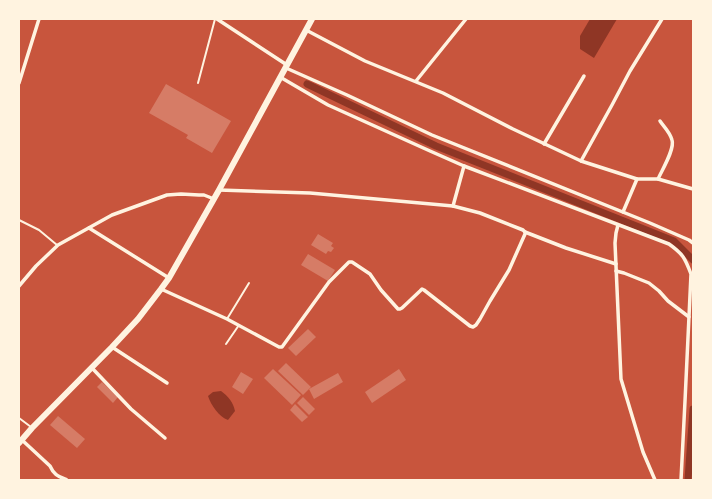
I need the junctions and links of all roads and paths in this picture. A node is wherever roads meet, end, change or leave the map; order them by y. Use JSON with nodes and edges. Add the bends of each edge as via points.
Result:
{"nodes":[{"id":1,"x":39,"y":19,"type":"edge"},
{"id":2,"x":216,"y":19,"type":"edge"},
{"id":3,"x":312,"y":19,"type":"edge"},
{"id":4,"x":466,"y":19,"type":"edge"},
{"id":5,"x":662,"y":19,"type":"edge"},
{"id":6,"x":306,"y":30,"type":"junction"},
{"id":7,"x":286,"y":66,"type":"junction"},
{"id":8,"x":584,"y":76,"type":"dead end"},
{"id":9,"x":280,"y":77,"type":"junction"},
{"id":10,"x":416,"y":81,"type":"junction"},
{"id":11,"x":19,"y":83,"type":"edge"},
{"id":12,"x":198,"y":83,"type":"dead end"},
{"id":13,"x":660,"y":121,"type":"dead end"},
{"id":14,"x":544,"y":144,"type":"junction"},
{"id":15,"x":581,"y":161,"type":"junction"},
{"id":16,"x":464,"y":166,"type":"junction"},
{"id":17,"x":658,"y":179,"type":"junction"},
{"id":18,"x":637,"y":180,"type":"junction"},
{"id":19,"x":693,"y":188,"type":"edge"},
{"id":20,"x":219,"y":190,"type":"junction"},
{"id":21,"x":214,"y":199,"type":"junction"},
{"id":22,"x":453,"y":206,"type":"junction"},
{"id":23,"x":623,"y":212,"type":"junction"},
{"id":24,"x":19,"y":220,"type":"edge"},
{"id":25,"x":618,"y":225,"type":"junction"},
{"id":26,"x":89,"y":228,"type":"junction"},
{"id":27,"x":526,"y":232,"type":"junction"},
{"id":28,"x":693,"y":243,"type":"edge"},
{"id":29,"x":58,"y":245,"type":"junction"},
{"id":30,"x":616,"y":264,"type":"junction"},
{"id":31,"x":616,"y":271,"type":"junction"},
{"id":32,"x":169,"y":278,"type":"junction"},
{"id":33,"x":249,"y":283,"type":"dead end"},
{"id":34,"x":19,"y":286,"type":"edge"},
{"id":35,"x":162,"y":290,"type":"junction"},
{"id":36,"x":689,"y":316,"type":"junction"},
{"id":37,"x":227,"y":319,"type":"junction"},
{"id":38,"x":239,"y":325,"type":"junction"},
{"id":39,"x":226,"y":344,"type":"dead end"},
{"id":40,"x":112,"y":347,"type":"junction"},
{"id":41,"x":92,"y":368,"type":"junction"},
{"id":42,"x":167,"y":383,"type":"dead end"},
{"id":43,"x":19,"y":418,"type":"edge"},
{"id":44,"x":32,"y":428,"type":"junction"},
{"id":45,"x":165,"y":438,"type":"dead end"},
{"id":46,"x":21,"y":442,"type":"edge"},
{"id":47,"x":67,"y":480,"type":"edge"},
{"id":48,"x":655,"y":480,"type":"edge"},
{"id":49,"x":681,"y":480,"type":"edge"}],
"edges":[{"from":1,"to":11,"type":"street"},
{"from":2,"to":7,"type":"street"},
{"from":2,"to":12,"type":"lane"},
{"from":3,"to":6,"type":"highway"},
{"from":4,"to":10,"type":"street"},
{"from":5,"to":15,"type":"street","via":[[630,71]]},
{"from":6,"to":7,"type":"highway"},
{"from":6,"to":10,"type":"street","via":[[365,61]]},
{"from":7,"to":9,"type":"highway"},
{"from":7,"to":23,"type":"street","via":[[432,135]]},
{"from":8,"to":14,"type":"street"},
{"from":9,"to":16,"type":"street","via":[[328,105]]},
{"from":9,"to":20,"type":"highway"},
{"from":10,"to":14,"type":"street","via":[[443,92]]},
{"from":13,"to":17,"type":"street","via":[[673,141]]},
{"from":14,"to":15,"type":"street"},
{"from":15,"to":18,"type":"street"},
{"from":16,"to":22,"type":"street"},
{"from":16,"to":25,"type":"street"},
{"from":17,"to":18,"type":"street"},
{"from":17,"to":19,"type":"street"},
{"from":18,"to":23,"type":"street"},
{"from":20,"to":21,"type":"highway"},
{"from":20,"to":22,"type":"street","via":[[310,193]]},
{"from":21,"to":26,"type":"street","via":[[199,195],[167,195],[112,215]]},
{"from":21,"to":32,"type":"highway"},
{"from":22,"to":27,"type":"street","via":[[480,213]]},
{"from":23,"to":28,"type":"street"},
{"from":24,"to":29,"type":"lane","via":[[39,230]]},
{"from":25,"to":30,"type":"street"},
{"from":25,"to":36,"type":"street","via":[[668,244],[678,250],[686,260],[690,274]]},
{"from":26,"to":29,"type":"street"},
{"from":26,"to":32,"type":"street"},
{"from":27,"to":30,"type":"street"},
{"from":27,"to":38,"type":"street","via":[[509,270],[473,327],[422,289],[398,309],[370,274],[352,262],[329,282],[282,347]]},
{"from":29,"to":34,"type":"street"},
{"from":30,"to":31,"type":"street"},
{"from":31,"to":36,"type":"street","via":[[649,283]]},
{"from":31,"to":48,"type":"street","via":[[621,379],[643,452]]},
{"from":32,"to":35,"type":"highway"},
{"from":33,"to":37,"type":"lane"},
{"from":35,"to":37,"type":"street"},
{"from":35,"to":40,"type":"highway"},
{"from":36,"to":49,"type":"street"},
{"from":37,"to":38,"type":"street"},
{"from":38,"to":39,"type":"lane"},
{"from":40,"to":41,"type":"highway"},
{"from":40,"to":42,"type":"street"},
{"from":41,"to":44,"type":"highway"},
{"from":41,"to":45,"type":"street","via":[[131,409]]},
{"from":43,"to":44,"type":"lane"},
{"from":44,"to":46,"type":"highway"},
{"from":46,"to":47,"type":"street","via":[[50,466],[56,475]]}]}
